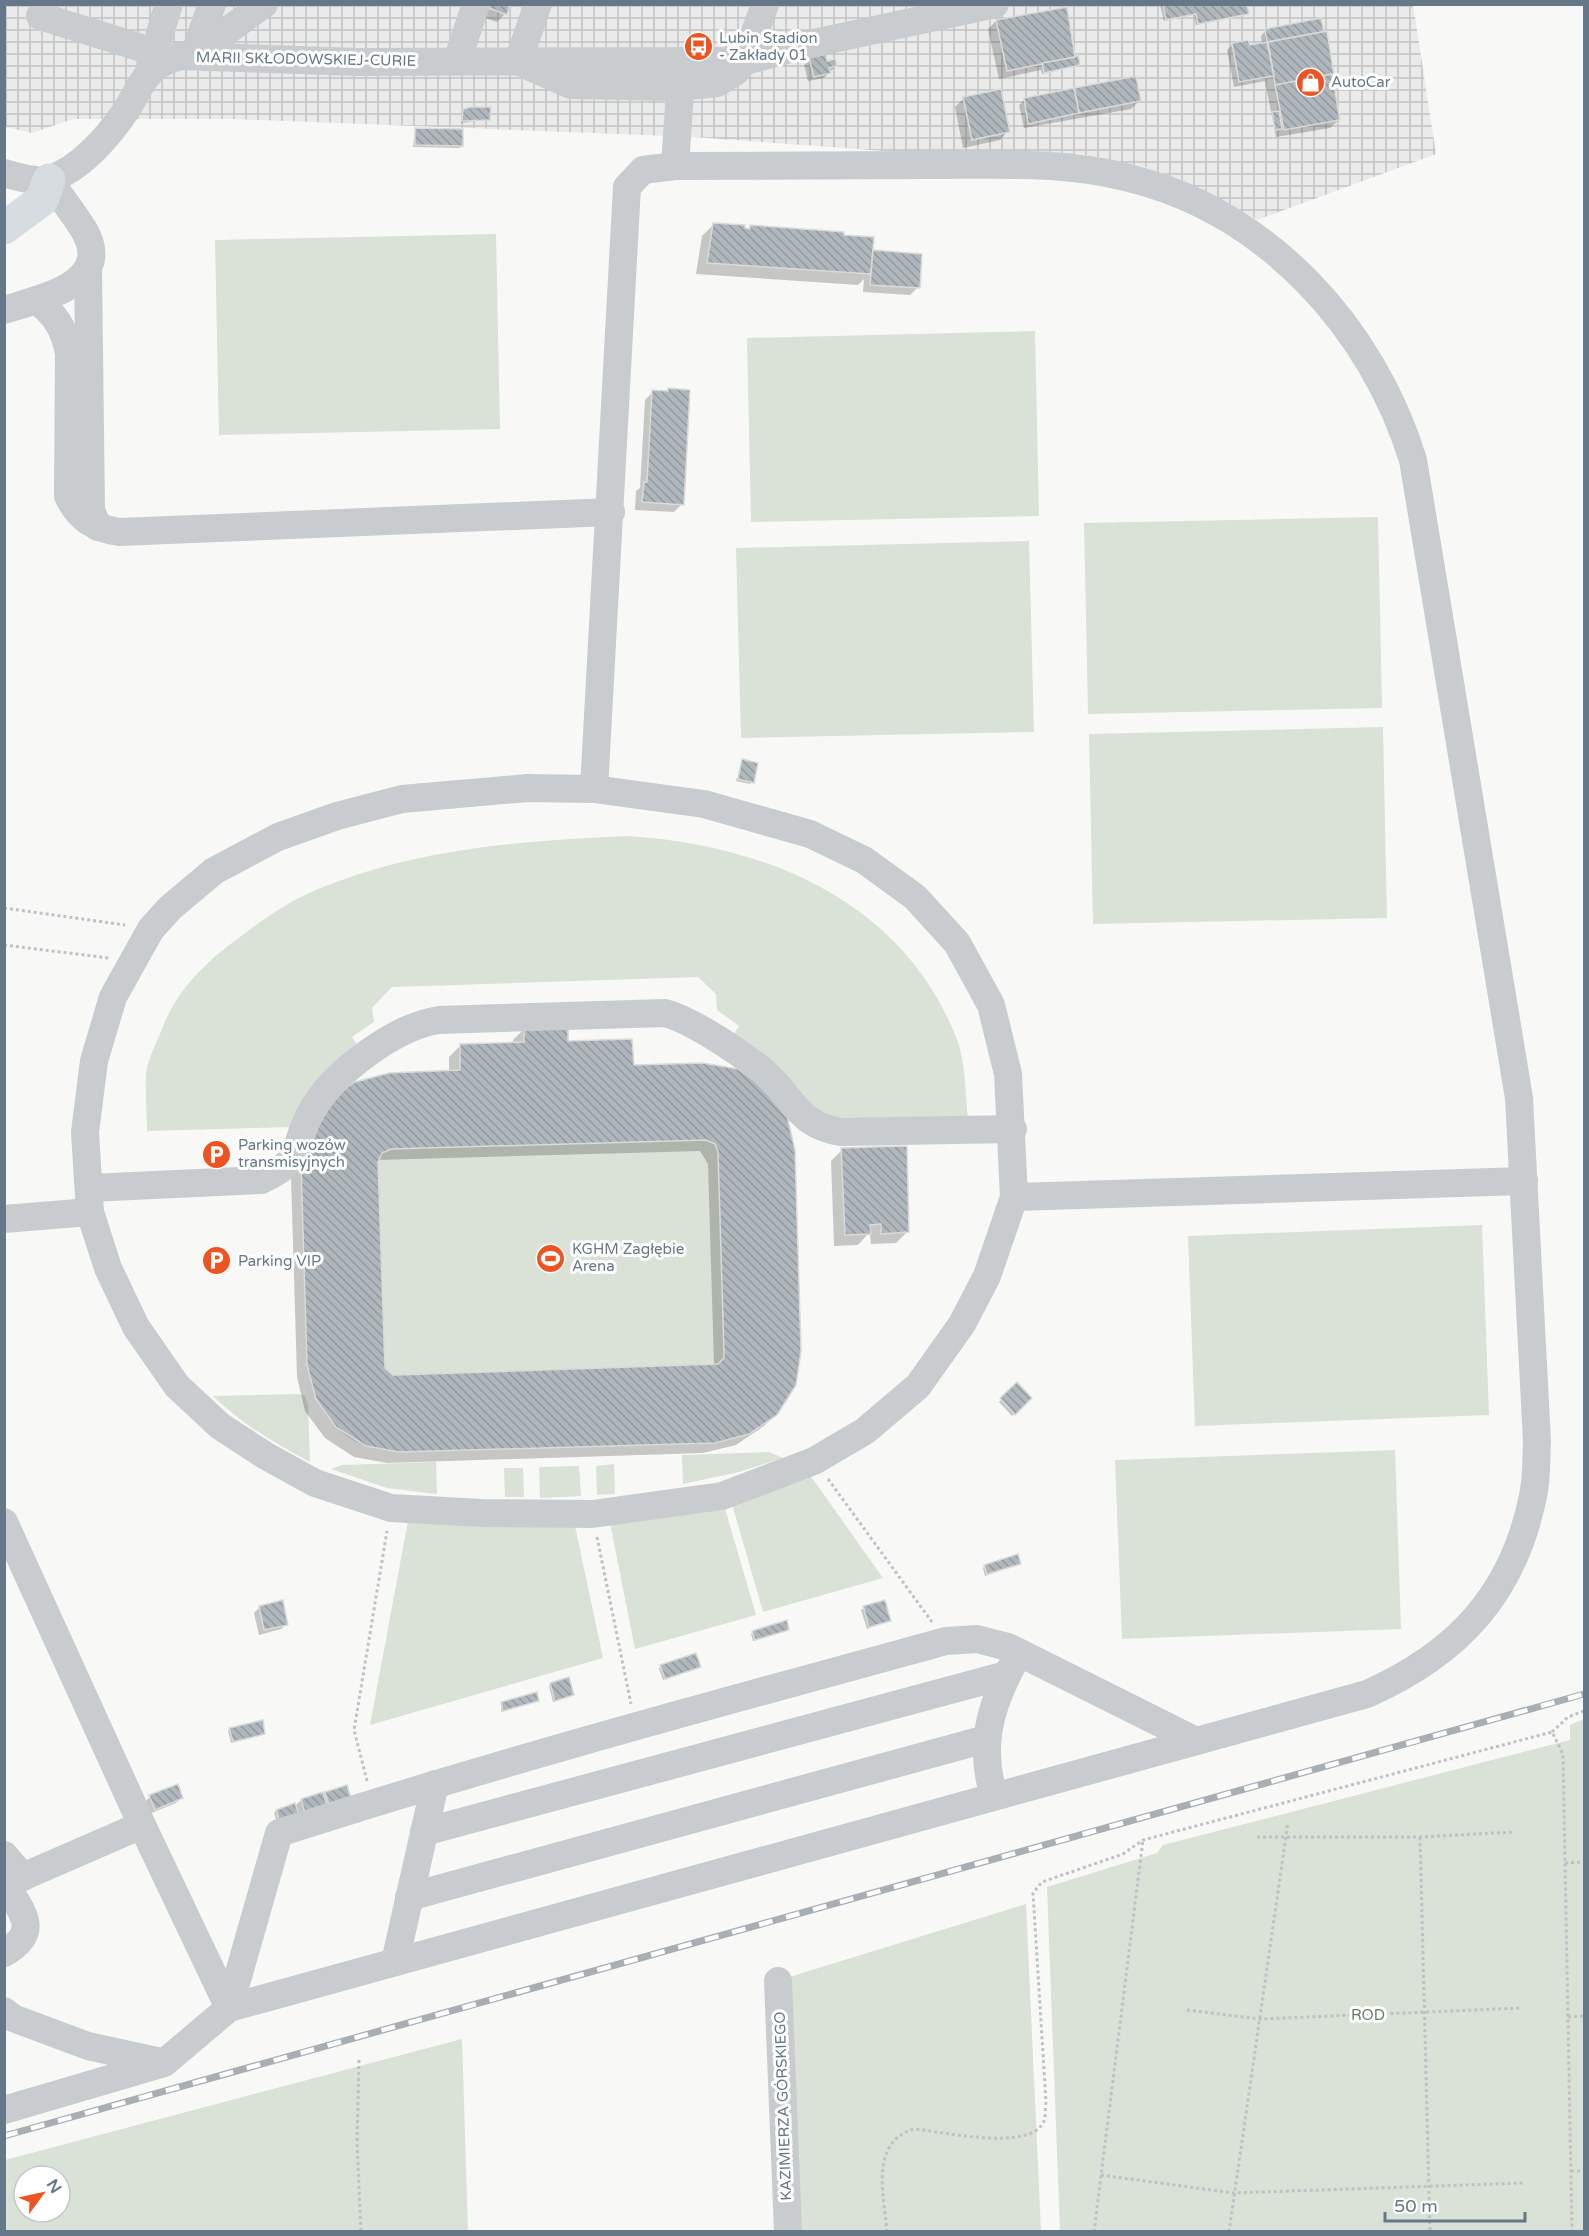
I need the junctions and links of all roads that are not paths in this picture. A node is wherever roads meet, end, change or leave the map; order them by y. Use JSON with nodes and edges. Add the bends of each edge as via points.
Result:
{"nodes":[{"id":1,"x":169,"y":4,"type":"edge"},
{"id":2,"x":212,"y":4,"type":"edge"},
{"id":3,"x":264,"y":4,"type":"edge"},
{"id":4,"x":476,"y":4,"type":"edge"},
{"id":5,"x":538,"y":4,"type":"edge"},
{"id":6,"x":765,"y":4,"type":"edge"},
{"id":7,"x":994,"y":4,"type":"edge"},
{"id":8,"x":40,"y":16,"type":"dead end"},
{"id":9,"x":194,"y":55,"type":"junction"},
{"id":10,"x":457,"y":61,"type":"junction"},
{"id":11,"x":745,"y":61,"type":"junction"},
{"id":12,"x":152,"y":62,"type":"junction"},
{"id":13,"x":518,"y":62,"type":"junction"},
{"id":14,"x":680,"y":74,"type":"junction"},
{"id":15,"x":675,"y":166,"type":"junction"},
{"id":16,"x":4,"y":173,"type":"edge"},
{"id":17,"x":49,"y":180,"type":"junction"},
{"id":18,"x":4,"y":228,"type":"edge"},
{"id":19,"x":88,"y":270,"type":"junction"},
{"id":20,"x":36,"y":300,"type":"junction"},
{"id":21,"x":4,"y":310,"type":"edge"},
{"id":22,"x":610,"y":512,"type":"junction"},
{"id":23,"x":112,"y":536,"type":"junction"},
{"id":24,"x":594,"y":789,"type":"junction"},
{"id":25,"x":1013,"y":1129,"type":"junction"},
{"id":26,"x":1524,"y":1181,"type":"junction"},
{"id":27,"x":1014,"y":1197,"type":"junction"},
{"id":28,"x":90,"y":1200,"type":"junction"},
{"id":29,"x":4,"y":1219,"type":"edge"},
{"id":30,"x":4,"y":1522,"type":"edge"},
{"id":31,"x":1012,"y":1664,"type":"junction"},
{"id":32,"x":986,"y":1739,"type":"junction"},
{"id":33,"x":1196,"y":1741,"type":"junction"},
{"id":34,"x":435,"y":1784,"type":"junction"},
{"id":35,"x":994,"y":1796,"type":"junction"},
{"id":36,"x":142,"y":1825,"type":"junction"},
{"id":37,"x":424,"y":1832,"type":"junction"},
{"id":38,"x":4,"y":1855,"type":"edge"},
{"id":39,"x":11,"y":1882,"type":"edge"},
{"id":40,"x":409,"y":1897,"type":"junction"},
{"id":41,"x":4,"y":1953,"type":"edge"},
{"id":42,"x":395,"y":1962,"type":"junction"},
{"id":43,"x":778,"y":1981,"type":"dead end"},
{"id":44,"x":229,"y":2008,"type":"junction"},
{"id":45,"x":4,"y":2012,"type":"edge"},
{"id":46,"x":164,"y":2063,"type":"junction"},
{"id":47,"x":4,"y":2110,"type":"edge"},
{"id":48,"x":788,"y":2232,"type":"edge"}],
"edges":[{"from":1,"to":12,"type":"street"},
{"from":2,"to":9,"type":"street"},
{"from":3,"to":9,"type":"street"},
{"from":4,"to":10,"type":"street"},
{"from":5,"to":13,"type":"street"},
{"from":6,"to":11,"type":"street"},
{"from":7,"to":11,"type":"street","name":"MARII SKŁODOWSKIEJ-CURIE"},
{"from":8,"to":12,"type":"street"},
{"from":9,"to":10,"type":"street","name":"MARII SKŁODOWSKIEJ-CURIE","via":[[357,62]]},
{"from":9,"to":12,"type":"street","name":"MARII SKŁODOWSKIEJ-CURIE"},
{"from":10,"to":13,"type":"street","name":"MARII SKŁODOWSKIEJ-CURIE"},
{"from":11,"to":14,"type":"street","name":"MARII SKŁODOWSKIEJ-CURIE"},
{"from":12,"to":17,"type":"street","via":[[110,131],[76,163]]},
{"from":13,"to":14,"type":"street","name":"MARII SKŁODOWSKIEJ-CURIE"},
{"from":14,"to":15,"type":"street"},
{"from":15,"to":22,"type":"street","via":[[643,170],[627,187]]},
{"from":15,"to":26,"type":"street","via":[[1056,165],[1130,178],[1199,204],[1257,238],[1306,280],[1330,307],[1376,372],[1413,460],[1519,1098]]},
{"from":16,"to":17,"type":"street"},
{"from":17,"to":18,"type":"main road","via":[[42,201]]},
{"from":17,"to":19,"type":"street","via":[[85,232],[91,252]]},
{"from":19,"to":20,"type":"street","via":[[78,282]]},
{"from":19,"to":23,"type":"street","via":[[91,510]]},
{"from":20,"to":21,"type":"street"},
{"from":20,"to":23,"type":"street","via":[[52,312],[65,332],[69,353],[68,496],[86,522]]},
{"from":22,"to":23,"type":"street","via":[[449,526]]},
{"from":22,"to":24,"type":"street"},
{"from":24,"to":25,"type":"street","via":[[704,804],[810,834],[864,860],[915,897],[957,943],[992,1005],[1008,1074]]},
{"from":24,"to":28,"type":"street","via":[[528,788],[402,799],[278,837],[214,871],[151,929],[113,997],[94,1061],[85,1132]]},
{"from":25,"to":27,"type":"street"},
{"from":25,"to":28,"type":"street","via":[[821,1129],[807,1120],[760,1070],[689,1022],[665,1013],[440,1020],[402,1032],[332,1084],[312,1110],[292,1159],[279,1172],[261,1180]]},
{"from":26,"to":27,"type":"street"},
{"from":26,"to":33,"type":"street","via":[[1536,1452],[1534,1494],[1504,1581],[1476,1619],[1441,1653],[1405,1677],[1367,1694]]},
{"from":27,"to":28,"type":"street","via":[[987,1276],[962,1324],[918,1386],[865,1431],[814,1461],[722,1496],[592,1514],[391,1509],[315,1483],[266,1456],[220,1426],[177,1386],[136,1327],[108,1268]]},
{"from":28,"to":29,"type":"street"},
{"from":30,"to":36,"type":"street"},
{"from":31,"to":32,"type":"street","via":[[994,1704]]},
{"from":31,"to":33,"type":"street"},
{"from":31,"to":34,"type":"street","via":[[1008,1647],[977,1640],[946,1641]]},
{"from":31,"to":37,"type":"street"},
{"from":32,"to":35,"type":"street","via":[[986,1771]]},
{"from":32,"to":40,"type":"street"},
{"from":33,"to":35,"type":"street"},
{"from":34,"to":37,"type":"street"},
{"from":34,"to":44,"type":"street","via":[[279,1833]]},
{"from":35,"to":42,"type":"street"},
{"from":36,"to":39,"type":"street"},
{"from":36,"to":44,"type":"street"},
{"from":37,"to":40,"type":"street"},
{"from":38,"to":39,"type":"street"},
{"from":39,"to":41,"type":"street","via":[[26,1930],[20,1944]]},
{"from":40,"to":42,"type":"street"},
{"from":42,"to":44,"type":"street"},
{"from":43,"to":48,"type":"street","name":"KAZIMIERZA GÓRSKIEGO"},
{"from":44,"to":46,"type":"street"},
{"from":45,"to":46,"type":"street","via":[[88,2046]]},
{"from":46,"to":47,"type":"street"}]}
